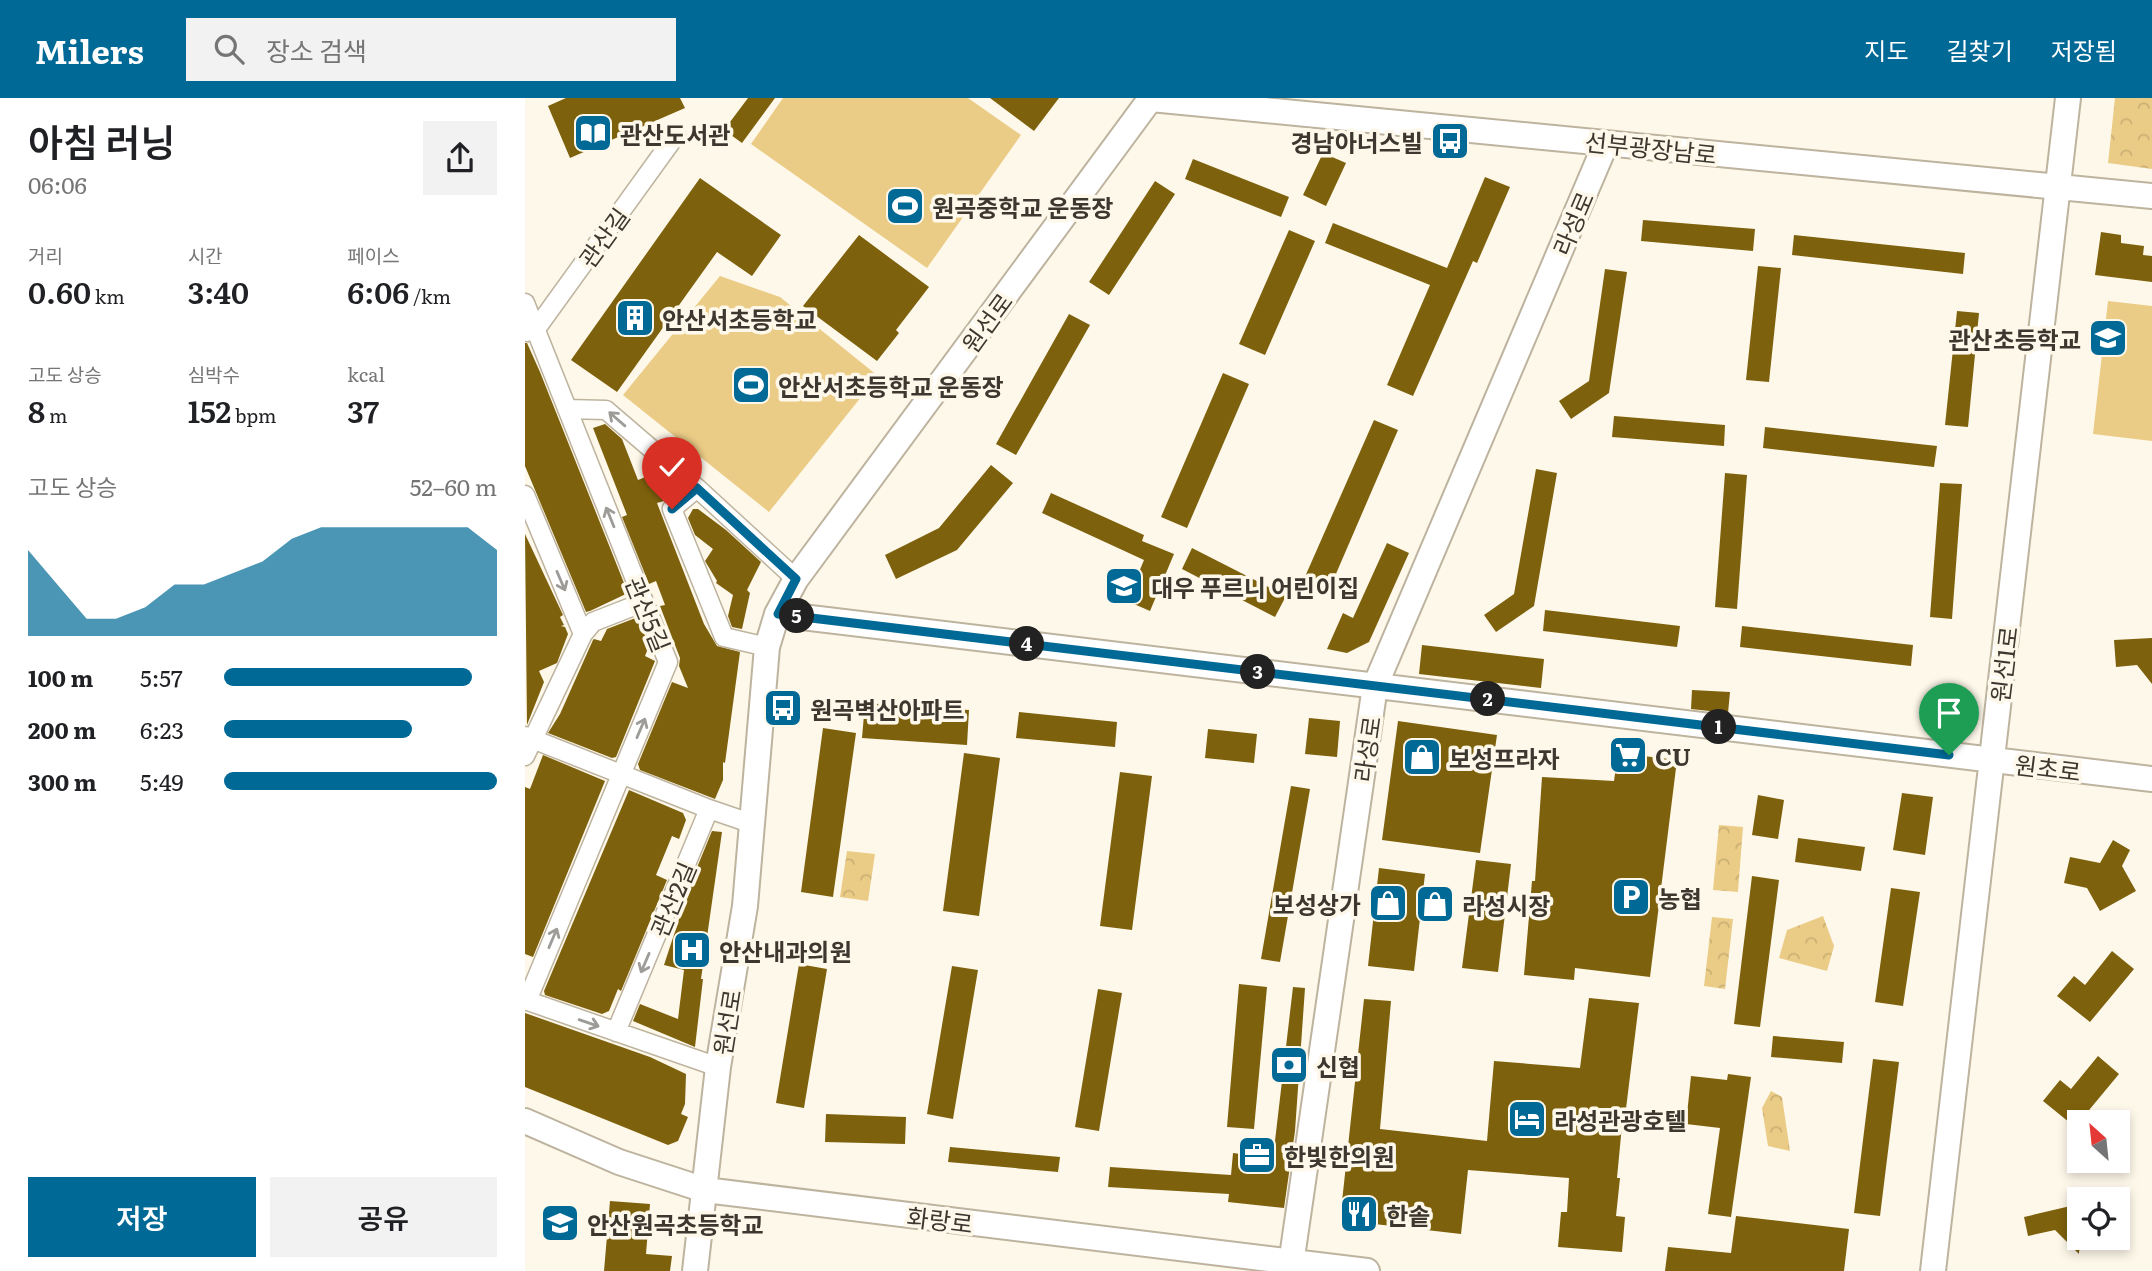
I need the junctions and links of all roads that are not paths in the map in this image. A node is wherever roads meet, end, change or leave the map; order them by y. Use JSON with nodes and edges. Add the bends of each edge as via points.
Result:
{"nodes":[{"id":1,"x":1151,"y":98,"type":"edge"},
{"id":2,"x":2068,"y":98,"type":"edge"},
{"id":3,"x":676,"y":135,"type":"dead end"},
{"id":4,"x":1606,"y":143,"type":"junction"},
{"id":5,"x":2058,"y":187,"type":"junction"},
{"id":6,"x":2152,"y":196,"type":"edge"},
{"id":7,"x":525,"y":303,"type":"edge"},
{"id":8,"x":530,"y":331,"type":"edge"},
{"id":9,"x":567,"y":409,"type":"junction"},
{"id":10,"x":697,"y":488,"type":"junction"},
{"id":11,"x":525,"y":495,"type":"edge"},
{"id":12,"x":796,"y":579,"type":"junction"},
{"id":13,"x":644,"y":602,"type":"junction"},
{"id":14,"x":778,"y":614,"type":"junction"},
{"id":15,"x":583,"y":634,"type":"junction"},
{"id":16,"x":767,"y":647,"type":"junction"},
{"id":17,"x":1375,"y":686,"type":"junction"},
{"id":18,"x":528,"y":744,"type":"edge"},
{"id":19,"x":1992,"y":760,"type":"junction"},
{"id":20,"x":621,"y":774,"type":"junction"},
{"id":21,"x":2152,"y":779,"type":"edge"},
{"id":22,"x":709,"y":809,"type":"junction"},
{"id":23,"x":753,"y":824,"type":"junction"},
{"id":24,"x":526,"y":1000,"type":"edge"},
{"id":25,"x":616,"y":1032,"type":"junction"},
{"id":26,"x":718,"y":1067,"type":"junction"},
{"id":27,"x":525,"y":1121,"type":"edge"},
{"id":28,"x":705,"y":1190,"type":"junction"},
{"id":29,"x":1290,"y":1266,"type":"edge"},
{"id":30,"x":695,"y":1271,"type":"edge"},
{"id":31,"x":1367,"y":1271,"type":"edge"},
{"id":32,"x":1933,"y":1271,"type":"edge"}],
"edges":[{"from":1,"to":4,"type":"street","name":"선부광장남로"},
{"from":1,"to":12,"type":"street","name":"원선로"},
{"from":2,"to":5,"type":"street","name":"원선1로"},
{"from":3,"to":8,"type":"street","name":"관산길"},
{"from":4,"to":5,"type":"street","name":"선부광장남로"},
{"from":4,"to":17,"type":"street","name":"라성로"},
{"from":5,"to":6,"type":"street","name":"선부광장남로"},
{"from":5,"to":19,"type":"street","name":"원선1로"},
{"from":7,"to":8,"type":"street","name":"관산5길"},
{"from":8,"to":9,"type":"street","name":"관산5길"},
{"from":10,"to":9,"type":"street","one_way":true,"via":[[606,410]]},
{"from":13,"to":9,"type":"street","name":"관산5길","one_way":true},
{"from":10,"to":12,"type":"street"},
{"from":10,"to":16,"type":"street","via":[[672,509],[724,637]]},
{"from":11,"to":15,"type":"street","one_way":true},
{"from":12,"to":14,"type":"street","name":"원선로"},
{"from":13,"to":15,"type":"street","via":[[593,622]]},
{"from":20,"to":13,"type":"street","name":"관산5길","one_way":true,"via":[[668,662]]},
{"from":14,"to":16,"type":"street","name":"원선로"},
{"from":14,"to":17,"type":"street","name":"원초로"},
{"from":15,"to":18,"type":"street"},
{"from":16,"to":23,"type":"street","name":"원선로"},
{"from":17,"to":19,"type":"street","name":"원초로"},
{"from":17,"to":29,"type":"street","name":"라성로"},
{"from":18,"to":20,"type":"street"},
{"from":19,"to":21,"type":"street","name":"원초로"},
{"from":19,"to":32,"type":"street","name":"원선1로"},
{"from":20,"to":22,"type":"street"},
{"from":24,"to":20,"type":"street","name":"관산5길","one_way":true},
{"from":22,"to":23,"type":"street"},
{"from":22,"to":25,"type":"street","name":"관산2길","one_way":true},
{"from":23,"to":26,"type":"street","name":"원선로","via":[[745,905]]},
{"from":24,"to":25,"type":"street","one_way":true},
{"from":25,"to":26,"type":"street"},
{"from":26,"to":28,"type":"street","name":"원선로"},
{"from":27,"to":28,"type":"street","name":"화랑로","via":[[619,1162]]},
{"from":28,"to":29,"type":"street","name":"화랑로"},
{"from":28,"to":30,"type":"street","name":"원선로"},
{"from":29,"to":31,"type":"street","name":"화랑로"}]}
